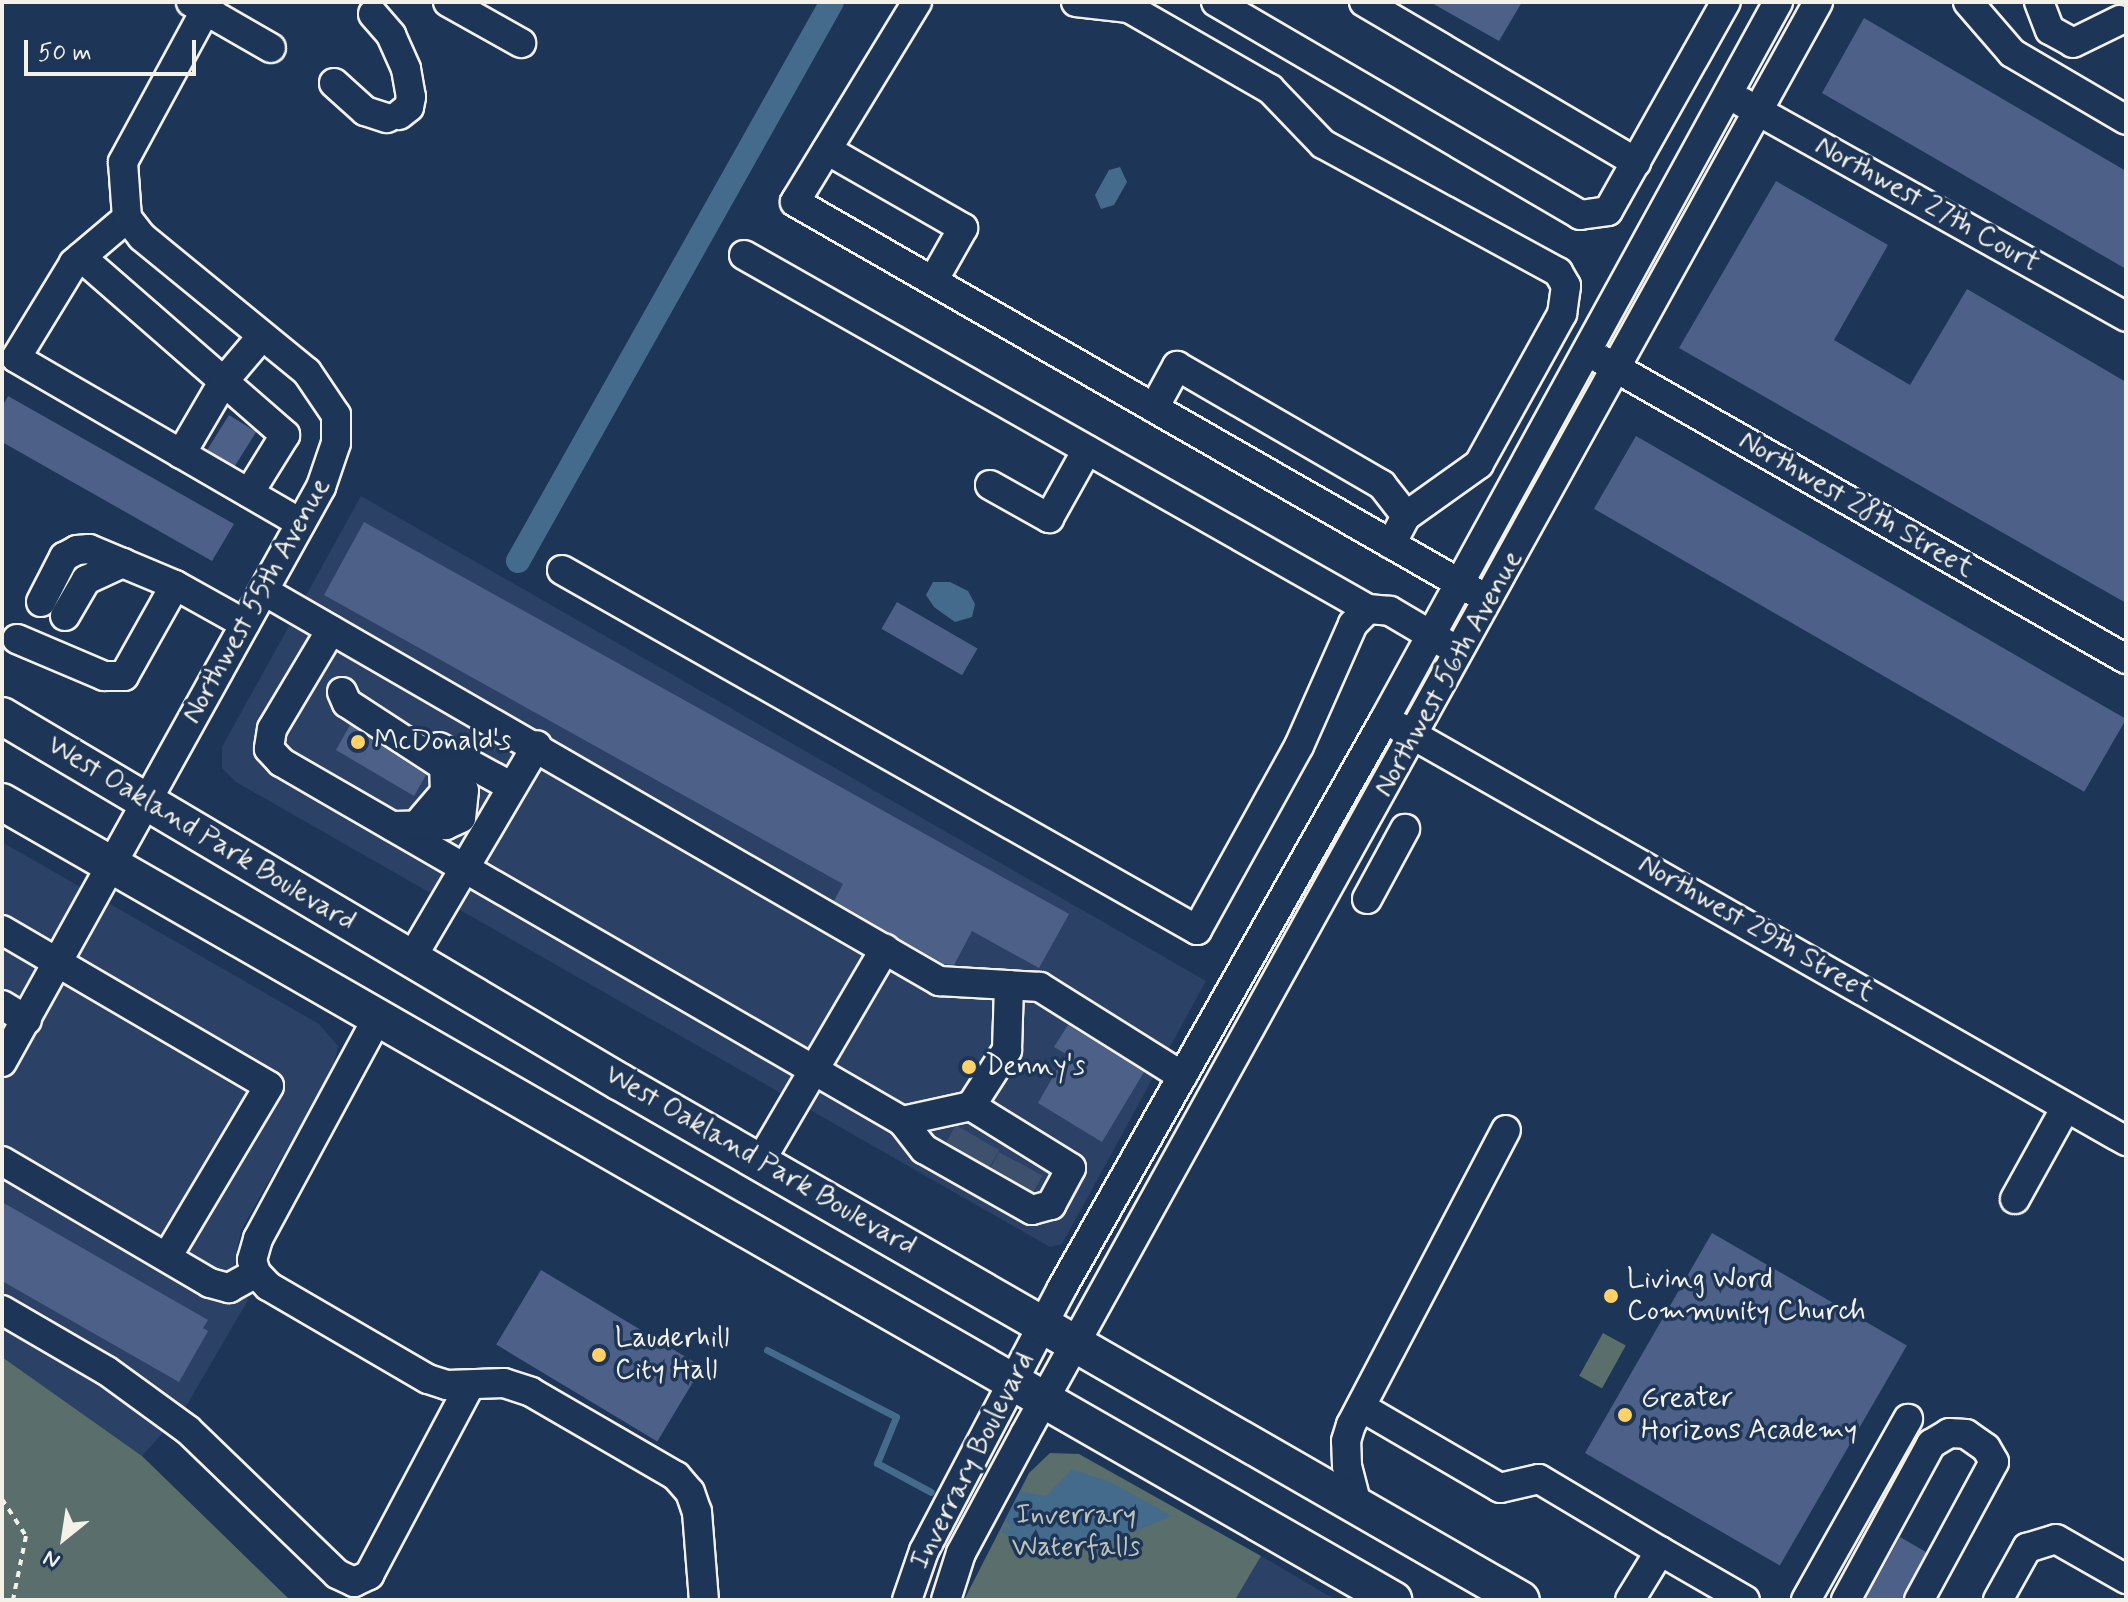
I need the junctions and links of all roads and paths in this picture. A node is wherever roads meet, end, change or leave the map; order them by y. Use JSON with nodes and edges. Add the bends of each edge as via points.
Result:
{"nodes":[{"id":1,"x":448,"y":2,"type":"edge"},
{"id":2,"x":917,"y":2,"type":"edge"},
{"id":3,"x":1076,"y":2,"type":"edge"},
{"id":4,"x":1216,"y":2,"type":"edge"},
{"id":5,"x":1364,"y":2,"type":"edge"},
{"id":6,"x":1726,"y":2,"type":"edge"},
{"id":7,"x":1778,"y":2,"type":"edge"},
{"id":8,"x":1818,"y":2,"type":"edge"},
{"id":9,"x":1968,"y":2,"type":"edge"},
{"id":10,"x":2039,"y":2,"type":"edge"},
{"id":11,"x":202,"y":5,"type":"edge"},
{"id":12,"x":373,"y":14,"type":"dead end"},
{"id":13,"x":2120,"y":20,"type":"dead end"},
{"id":14,"x":521,"y":43,"type":"dead end"},
{"id":15,"x":271,"y":48,"type":"dead end"},
{"id":16,"x":334,"y":83,"type":"dead end"},
{"id":17,"x":1727,"y":94,"type":"junction"},
{"id":18,"x":1759,"y":110,"type":"junction"},
{"id":19,"x":2126,"y":120,"type":"edge"},
{"id":20,"x":827,"y":150,"type":"junction"},
{"id":21,"x":1636,"y":162,"type":"junction"},
{"id":22,"x":127,"y":218,"type":"junction"},
{"id":23,"x":744,"y":255,"type":"dead end"},
{"id":24,"x":81,"y":257,"type":"junction"},
{"id":25,"x":933,"y":281,"type":"junction"},
{"id":26,"x":2126,"y":317,"type":"edge"},
{"id":27,"x":262,"y":336,"type":"junction"},
{"id":28,"x":1587,"y":352,"type":"junction"},
{"id":29,"x":1617,"y":369,"type":"junction"},
{"id":30,"x":223,"y":382,"type":"junction"},
{"id":31,"x":1154,"y":408,"type":"junction"},
{"id":32,"x":1087,"y":450,"type":"junction"},
{"id":33,"x":181,"y":454,"type":"junction"},
{"id":34,"x":990,"y":485,"type":"dead end"},
{"id":35,"x":249,"y":493,"type":"junction"},
{"id":36,"x":1406,"y":516,"type":"junction"},
{"id":37,"x":301,"y":523,"type":"junction"},
{"id":38,"x":1391,"y":544,"type":"junction"},
{"id":39,"x":562,"y":570,"type":"dead end"},
{"id":40,"x":1459,"y":583,"type":"junction"},
{"id":41,"x":175,"y":585,"type":"junction"},
{"id":42,"x":264,"y":591,"type":"junction"},
{"id":43,"x":1490,"y":600,"type":"junction"},
{"id":44,"x":1368,"y":609,"type":"junction"},
{"id":45,"x":50,"y":614,"type":"junction"},
{"id":46,"x":245,"y":624,"type":"junction"},
{"id":47,"x":331,"y":630,"type":"junction"},
{"id":48,"x":1431,"y":635,"type":"junction"},
{"id":49,"x":10,"y":644,"type":"edge"},
{"id":50,"x":43,"y":650,"type":"junction"},
{"id":51,"x":1461,"y":653,"type":"junction"},
{"id":52,"x":2126,"y":659,"type":"edge"},
{"id":53,"x":306,"y":672,"type":"junction"},
{"id":54,"x":342,"y":692,"type":"junction"},
{"id":55,"x":2,"y":716,"type":"edge"},
{"id":56,"x":1385,"y":719,"type":"junction"},
{"id":57,"x":1415,"y":736,"type":"junction"},
{"id":58,"x":537,"y":745,"type":"junction"},
{"id":59,"x":512,"y":787,"type":"junction"},
{"id":60,"x":2,"y":802,"type":"edge"},
{"id":61,"x":147,"y":802,"type":"junction"},
{"id":62,"x":1329,"y":816,"type":"junction"},
{"id":63,"x":403,"y":826,"type":"junction"},
{"id":64,"x":1405,"y":829,"type":"dead end"},
{"id":65,"x":1350,"y":851,"type":"junction"},
{"id":66,"x":114,"y":867,"type":"junction"},
{"id":67,"x":464,"y":869,"type":"junction"},
{"id":68,"x":1383,"y":871,"type":"junction"},
{"id":69,"x":1367,"y":899,"type":"dead end"},
{"id":70,"x":2,"y":930,"type":"edge"},
{"id":71,"x":885,"y":949,"type":"junction"},
{"id":72,"x":411,"y":959,"type":"junction"},
{"id":73,"x":60,"y":964,"type":"junction"},
{"id":74,"x":1009,"y":985,"type":"junction"},
{"id":75,"x":2,"y":1005,"type":"edge"},
{"id":76,"x":378,"y":1017,"type":"junction"},
{"id":77,"x":27,"y":1020,"type":"junction"},
{"id":78,"x":2,"y":1062,"type":"edge"},
{"id":79,"x":813,"y":1072,"type":"junction"},
{"id":80,"x":1182,"y":1076,"type":"junction"},
{"id":81,"x":2066,"y":1107,"type":"junction"},
{"id":82,"x":902,"y":1121,"type":"junction"},
{"id":83,"x":1506,"y":1130,"type":"dead end"},
{"id":84,"x":2126,"y":1141,"type":"edge"},
{"id":85,"x":993,"y":1155,"type":"junction"},
{"id":86,"x":761,"y":1160,"type":"junction"},
{"id":87,"x":2,"y":1161,"type":"edge"},
{"id":88,"x":2015,"y":1199,"type":"dead end"},
{"id":89,"x":167,"y":1257,"type":"junction"},
{"id":90,"x":256,"y":1273,"type":"junction"},
{"id":91,"x":2,"y":1310,"type":"edge"},
{"id":92,"x":1043,"y":1324,"type":"junction"},
{"id":93,"x":1077,"y":1344,"type":"junction"},
{"id":94,"x":1012,"y":1381,"type":"junction"},
{"id":95,"x":470,"y":1385,"type":"junction"},
{"id":96,"x":1044,"y":1400,"type":"junction"},
{"id":97,"x":1361,"y":1407,"type":"junction"},
{"id":98,"x":1908,"y":1419,"type":"dead end"},
{"id":99,"x":2,"y":1499,"type":"edge"},
{"id":100,"x":1357,"y":1505,"type":"junction"},
{"id":101,"x":1660,"y":1551,"type":"junction"},
{"id":102,"x":2126,"y":1579,"type":"edge"},
{"id":103,"x":357,"y":1591,"type":"edge"},
{"id":104,"x":13,"y":1600,"type":"edge"},
{"id":105,"x":704,"y":1600,"type":"edge"},
{"id":106,"x":907,"y":1600,"type":"edge"},
{"id":107,"x":946,"y":1600,"type":"edge"},
{"id":108,"x":1393,"y":1600,"type":"edge"},
{"id":109,"x":1521,"y":1600,"type":"edge"},
{"id":110,"x":1630,"y":1600,"type":"edge"},
{"id":111,"x":1745,"y":1600,"type":"edge"},
{"id":112,"x":1806,"y":1600,"type":"edge"},
{"id":113,"x":1846,"y":1600,"type":"edge"},
{"id":114,"x":1919,"y":1600,"type":"edge"},
{"id":115,"x":1998,"y":1600,"type":"edge"}],
"edges":[{"from":1,"to":14,"type":"street"},
{"from":2,"to":20,"type":"street"},
{"from":3,"to":36,"type":"street","via":[[1129,8],[1270,89],[1323,144],[1558,272],[1566,286],[1562,314],[1479,464]]},
{"from":4,"to":21,"type":"street","via":[[1580,215],[1608,211]]},
{"from":5,"to":21,"type":"street"},
{"from":6,"to":21,"type":"street"},
{"from":7,"to":17,"type":"street","name":"Northwest 56th Avenue"},
{"from":8,"to":18,"type":"street","name":"Northwest 56th Avenue"},
{"from":9,"to":19,"type":"street","via":[[2012,53]]},
{"from":10,"to":13,"type":"street","via":[[2050,30],[2073,43]]},
{"from":11,"to":15,"type":"street"},
{"from":11,"to":22,"type":"street","via":[[123,162]]},
{"from":12,"to":16,"type":"street","via":[[391,35],[406,69],[409,107],[393,116],[372,116]]},
{"from":17,"to":18,"type":"street","name":"Northwest 27th Court"},
{"from":17,"to":28,"type":"street","name":"Northwest 56th Avenue"},
{"from":18,"to":26,"type":"street","name":"Northwest 27th Court"},
{"from":18,"to":29,"type":"street","name":"Northwest 56th Avenue"},
{"from":20,"to":25,"type":"street","via":[[963,228]]},
{"from":20,"to":25,"type":"street","via":[[795,202]]},
{"from":22,"to":24,"type":"street"},
{"from":22,"to":27,"type":"street","name":"Northwest 55th Avenue","via":[[142,237]]},
{"from":23,"to":32,"type":"street"},
{"from":24,"to":30,"type":"street"},
{"from":24,"to":33,"type":"street","via":[[16,358]]},
{"from":25,"to":31,"type":"street"},
{"from":27,"to":30,"type":"street"},
{"from":27,"to":37,"type":"street","name":"Northwest 55th Avenue","via":[[307,372],[336,415],[332,463]]},
{"from":28,"to":29,"type":"street","name":"Northwest 28th Street"},
{"from":28,"to":40,"type":"street","name":"Northwest 56th Avenue"},
{"from":29,"to":43,"type":"street","name":"Northwest 56th Avenue"},
{"from":29,"to":52,"type":"street","name":"Northwest 28th Street"},
{"from":30,"to":33,"type":"street"},
{"from":30,"to":35,"type":"street","via":[[285,435]]},
{"from":31,"to":36,"type":"street","via":[[1177,366],[1382,485]]},
{"from":31,"to":38,"type":"street"},
{"from":32,"to":34,"type":"street","via":[[1049,518]]},
{"from":32,"to":44,"type":"street"},
{"from":33,"to":35,"type":"street"},
{"from":35,"to":37,"type":"street"},
{"from":36,"to":38,"type":"street"},
{"from":37,"to":42,"type":"street","name":"Northwest 55th Avenue"},
{"from":38,"to":40,"type":"street"},
{"from":39,"to":44,"type":"street","via":[[1197,930],[1299,746],[1353,624]]},
{"from":40,"to":43,"type":"street"},
{"from":40,"to":48,"type":"street","name":"Northwest 56th Avenue"},
{"from":41,"to":45,"type":"street","via":[[77,550],[64,557]]},
{"from":41,"to":46,"type":"street"},
{"from":41,"to":50,"type":"street","via":[[124,676],[104,676]]},
{"from":42,"to":46,"type":"street","name":"Northwest 55th Avenue"},
{"from":42,"to":47,"type":"street"},
{"from":43,"to":51,"type":"street","name":"Northwest 56th Avenue"},
{"from":44,"to":48,"type":"street","via":[[1390,611]]},
{"from":45,"to":49,"type":"street"},
{"from":45,"to":50,"type":"street"},
{"from":46,"to":61,"type":"street","name":"Northwest 55th Avenue"},
{"from":47,"to":53,"type":"street"},
{"from":47,"to":58,"type":"street"},
{"from":48,"to":51,"type":"street"},
{"from":48,"to":56,"type":"street","name":"Northwest 56th Avenue"},
{"from":49,"to":50,"type":"street"},
{"from":51,"to":57,"type":"street","name":"Northwest 56th Avenue"},
{"from":53,"to":54,"type":"street"},
{"from":53,"to":63,"type":"street","via":[[272,729],[269,749],[281,762]]},
{"from":54,"to":59,"type":"street"},
{"from":54,"to":63,"type":"street","via":[[347,703],[444,766],[464,790],[461,818],[446,825]]},
{"from":55,"to":61,"type":"main road","name":"West Oakland Park Boulevard"},
{"from":56,"to":57,"type":"street","name":"Northwest 29th Street"},
{"from":56,"to":62,"type":"street","name":"Northwest 56th Avenue"},
{"from":57,"to":65,"type":"street","name":"Northwest 56th Avenue"},
{"from":57,"to":81,"type":"street","name":"Northwest 29th Street"},
{"from":58,"to":59,"type":"street"},
{"from":58,"to":71,"type":"street"},
{"from":59,"to":67,"type":"street"},
{"from":60,"to":66,"type":"main road"},
{"from":61,"to":66,"type":"street","name":"Northwest 55th Avenue"},
{"from":61,"to":72,"type":"main road","name":"West Oakland Park Boulevard"},
{"from":62,"to":65,"type":"street"},
{"from":62,"to":80,"type":"street","name":"Northwest 56th Avenue"},
{"from":63,"to":67,"type":"street"},
{"from":64,"to":68,"type":"street"},
{"from":65,"to":68,"type":"street"},
{"from":65,"to":93,"type":"street","name":"Northwest 56th Avenue"},
{"from":66,"to":73,"type":"street","name":"Northwest 55th Avenue"},
{"from":66,"to":76,"type":"main road"},
{"from":67,"to":72,"type":"street"},
{"from":67,"to":79,"type":"street"},
{"from":68,"to":69,"type":"street"},
{"from":70,"to":73,"type":"street"},
{"from":71,"to":74,"type":"street","via":[[939,981]]},
{"from":71,"to":79,"type":"street"},
{"from":72,"to":86,"type":"main road","name":"West Oakland Park Boulevard"},
{"from":73,"to":77,"type":"street","name":"Northwest 55th Avenue"},
{"from":73,"to":89,"type":"street","via":[[269,1086]]},
{"from":74,"to":80,"type":"street","via":[[1040,987]]},
{"from":74,"to":85,"type":"street","via":[[1007,1050]]},
{"from":75,"to":77,"type":"street"},
{"from":76,"to":90,"type":"street","via":[[258,1239],[252,1260]]},
{"from":76,"to":94,"type":"main road"},
{"from":77,"to":78,"type":"street","name":"Northwest 55th Avenue"},
{"from":79,"to":82,"type":"street"},
{"from":79,"to":86,"type":"street"},
{"from":80,"to":92,"type":"street","name":"Northwest 56th Avenue"},
{"from":81,"to":84,"type":"street","name":"Northwest 29th Street"},
{"from":81,"to":88,"type":"street"},
{"from":82,"to":85,"type":"street"},
{"from":82,"to":85,"type":"street","via":[[924,1149]]},
{"from":83,"to":97,"type":"street"},
{"from":86,"to":92,"type":"main road","name":"West Oakland Park Boulevard"},
{"from":87,"to":89,"type":"street"},
{"from":89,"to":90,"type":"street","via":[[210,1283],[229,1288]]},
{"from":90,"to":95,"type":"street","via":[[268,1286],[428,1379]]},
{"from":91,"to":103,"type":"street","via":[[107,1371],[188,1430]]},
{"from":92,"to":93,"type":"main road","name":"West Oakland Park Boulevard"},
{"from":92,"to":94,"type":"street","name":"Inverrary Boulevard"},
{"from":93,"to":96,"type":"street","name":"Inverrary Boulevard"},
{"from":93,"to":100,"type":"main road","name":"West Oakland Park Boulevard"},
{"from":94,"to":96,"type":"main road"},
{"from":94,"to":106,"type":"street","name":"Inverrary Boulevard","via":[[924,1551]]},
{"from":95,"to":103,"type":"street"},
{"from":95,"to":105,"type":"street","via":[[504,1383],[531,1392],[676,1476],[690,1492],[697,1512]]},
{"from":96,"to":107,"type":"street","name":"Inverrary Boulevard","via":[[961,1553]]},
{"from":96,"to":108,"type":"main road"},
{"from":97,"to":100,"type":"street","via":[[1346,1441]]},
{"from":97,"to":101,"type":"street","via":[[1500,1488],[1539,1479]]},
{"from":98,"to":112,"type":"street"},
{"from":99,"to":104,"type":"path","via":[[26,1536]]},
{"from":100,"to":109,"type":"main road","name":"West Oakland Park Boulevard"},
{"from":101,"to":110,"type":"street"},
{"from":101,"to":111,"type":"street"},
{"from":102,"to":115,"type":"street","via":[[2056,1539],[2027,1548]]},
{"from":113,"to":114,"type":"street","via":[[1931,1444],[1949,1433],[1966,1434],[1986,1448],[1994,1462]]}]}
